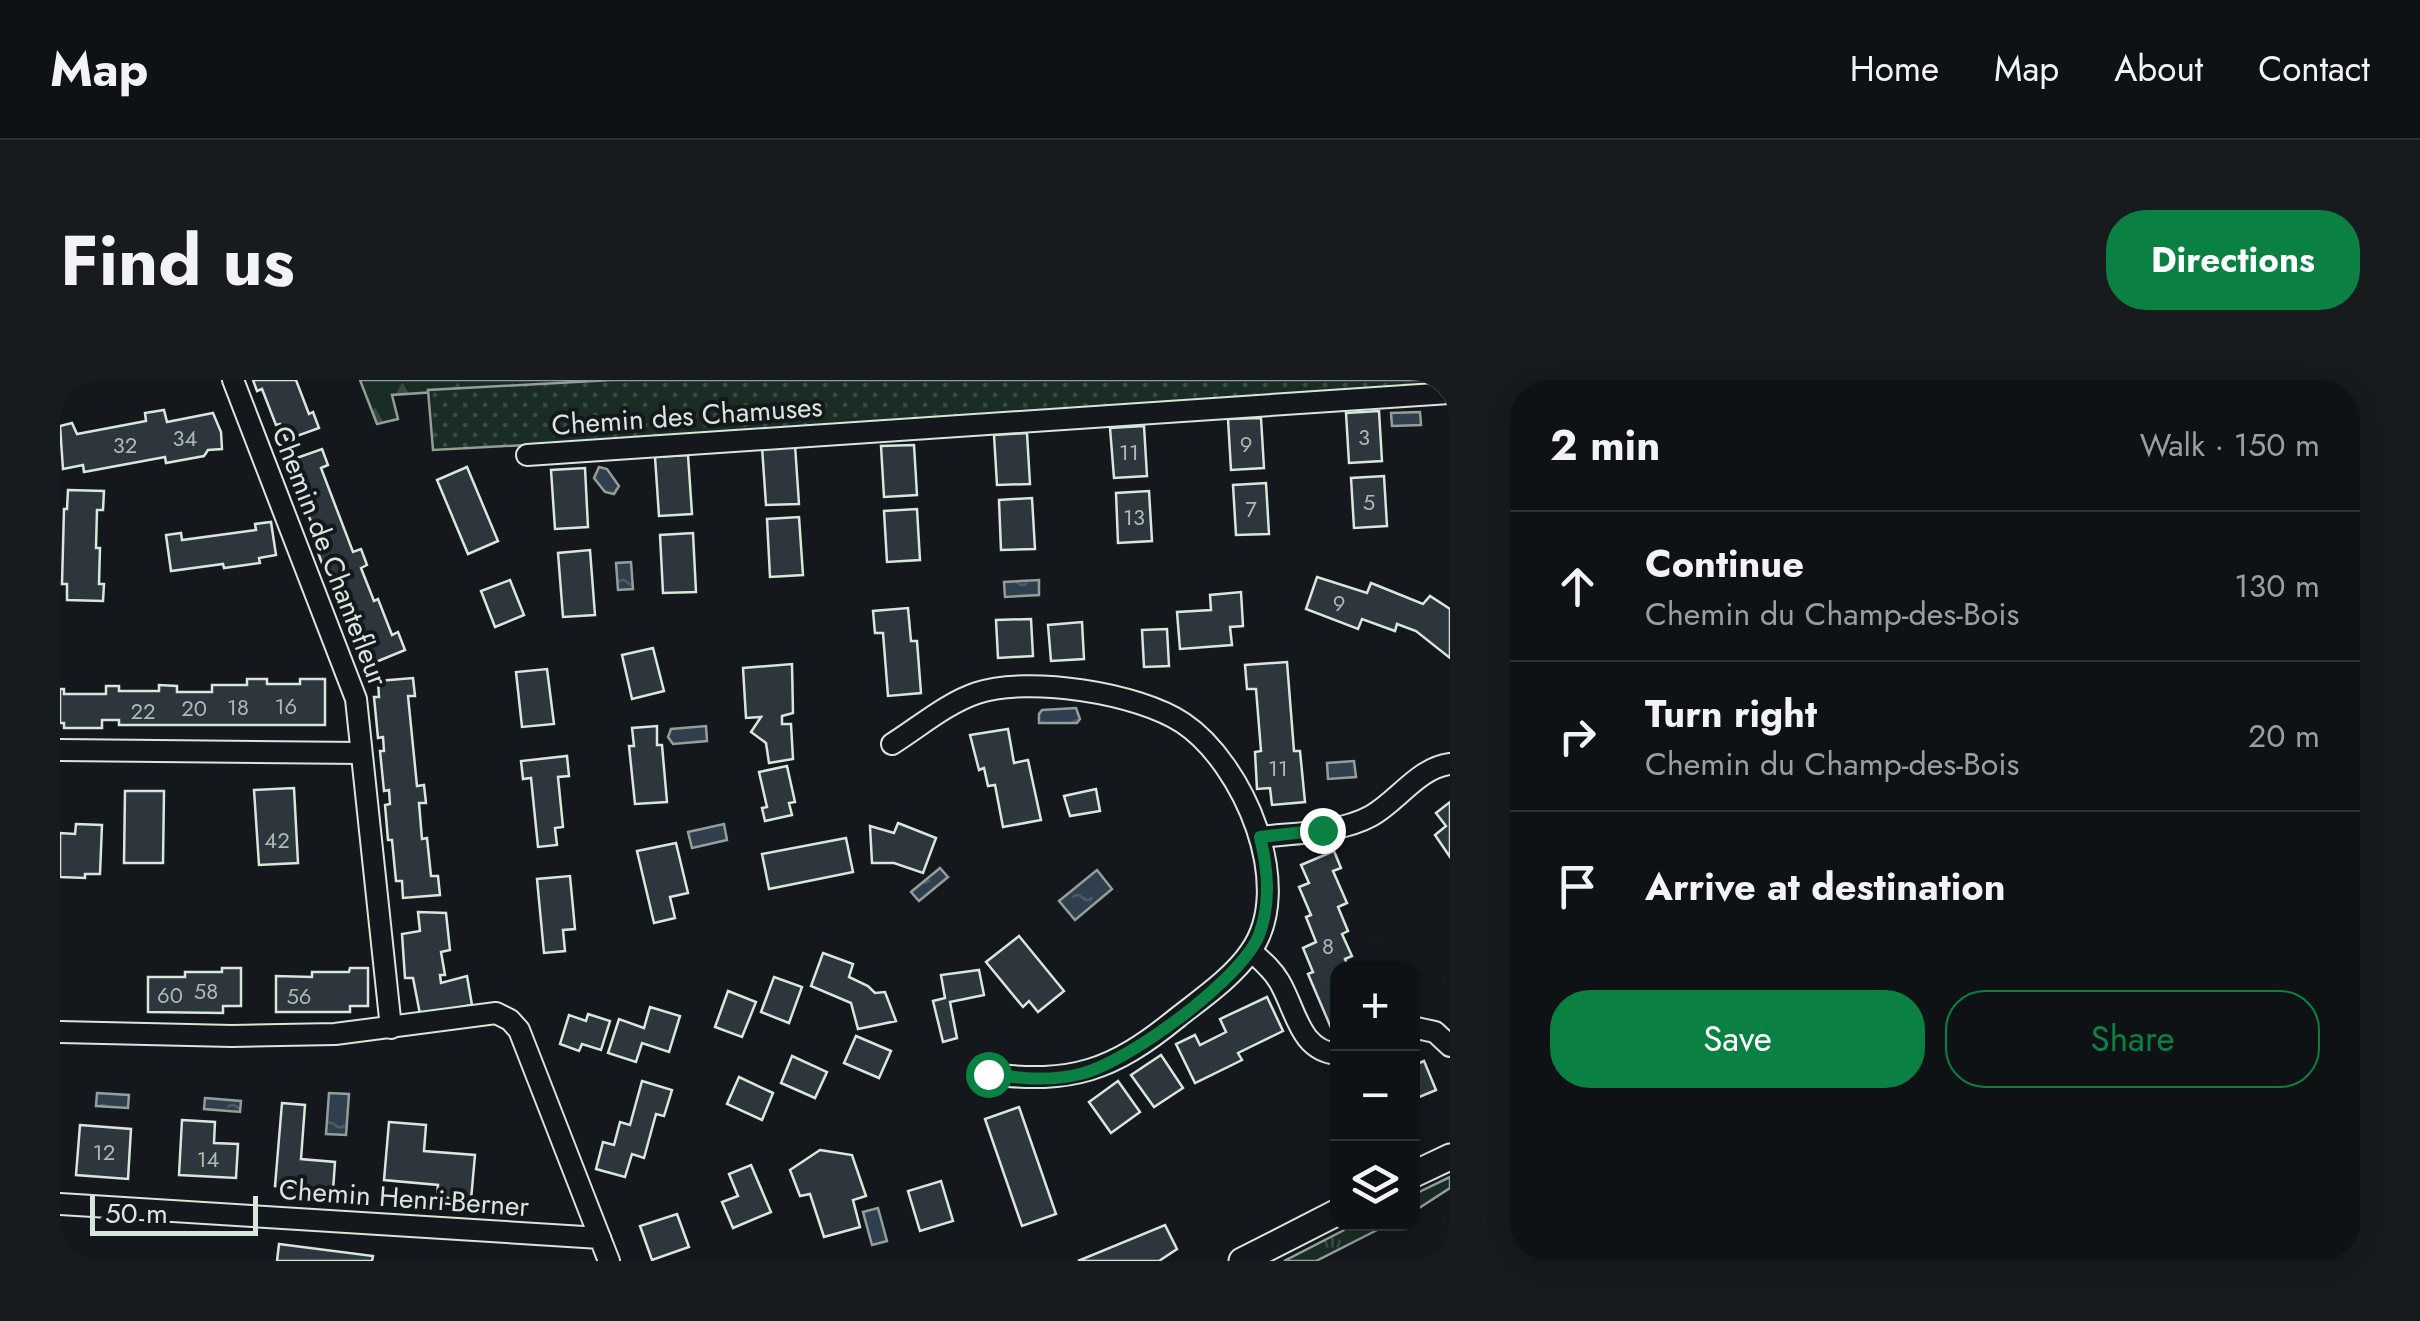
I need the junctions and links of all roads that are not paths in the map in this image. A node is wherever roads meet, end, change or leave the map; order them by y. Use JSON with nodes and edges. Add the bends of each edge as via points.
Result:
{"nodes":[{"id":1,"x":234,"y":380,"type":"edge"},
{"id":2,"x":1450,"y":393,"type":"edge"},
{"id":3,"x":527,"y":455,"type":"dead end"},
{"id":4,"x":892,"y":744,"type":"dead end"},
{"id":5,"x":60,"y":750,"type":"edge"},
{"id":6,"x":361,"y":754,"type":"junction"},
{"id":7,"x":1450,"y":764,"type":"edge"},
{"id":8,"x":1260,"y":837,"type":"junction"},
{"id":9,"x":1251,"y":952,"type":"junction"},
{"id":10,"x":391,"y":1028,"type":"junction"},
{"id":11,"x":1420,"y":1029,"type":"edge"},
{"id":12,"x":60,"y":1032,"type":"edge"},
{"id":13,"x":1450,"y":1046,"type":"edge"},
{"id":14,"x":1330,"y":1053,"type":"edge"},
{"id":15,"x":988,"y":1074,"type":"dead end"},
{"id":16,"x":1450,"y":1157,"type":"edge"},
{"id":17,"x":1420,"y":1171,"type":"edge"},
{"id":18,"x":60,"y":1204,"type":"edge"},
{"id":19,"x":1330,"y":1216,"type":"edge"},
{"id":20,"x":600,"y":1238,"type":"junction"},
{"id":21,"x":609,"y":1261,"type":"edge"},
{"id":22,"x":1242,"y":1261,"type":"edge"}],
"edges":[{"from":1,"to":6,"type":"street","name":"Chemin de Chantefleur","via":[[350,678]]},
{"from":2,"to":3,"type":"street","name":"Chemin des Chamuses"},
{"from":4,"to":8,"type":"street","via":[[990,690],[1056,687],[1109,696],[1194,732],[1222,764]]},
{"from":5,"to":6,"type":"street"},
{"from":6,"to":10,"type":"street","name":"Chemin de Chantefleur"},
{"from":7,"to":8,"type":"street","via":[[1425,773],[1370,817]]},
{"from":8,"to":9,"type":"street","via":[[1266,911]]},
{"from":9,"to":14,"type":"street","via":[[1276,976],[1309,1042]]},
{"from":9,"to":15,"type":"street","via":[[1146,1043],[1107,1064],[1062,1078]]},
{"from":10,"to":12,"type":"street","via":[[232,1036]]},
{"from":10,"to":20,"type":"street","via":[[484,1012],[510,1020]]},
{"from":11,"to":13,"type":"street"},
{"from":16,"to":17,"type":"street"},
{"from":18,"to":20,"type":"street","name":"Chemin Henri-Berner"},
{"from":19,"to":22,"type":"street"},
{"from":20,"to":21,"type":"street"}]}
